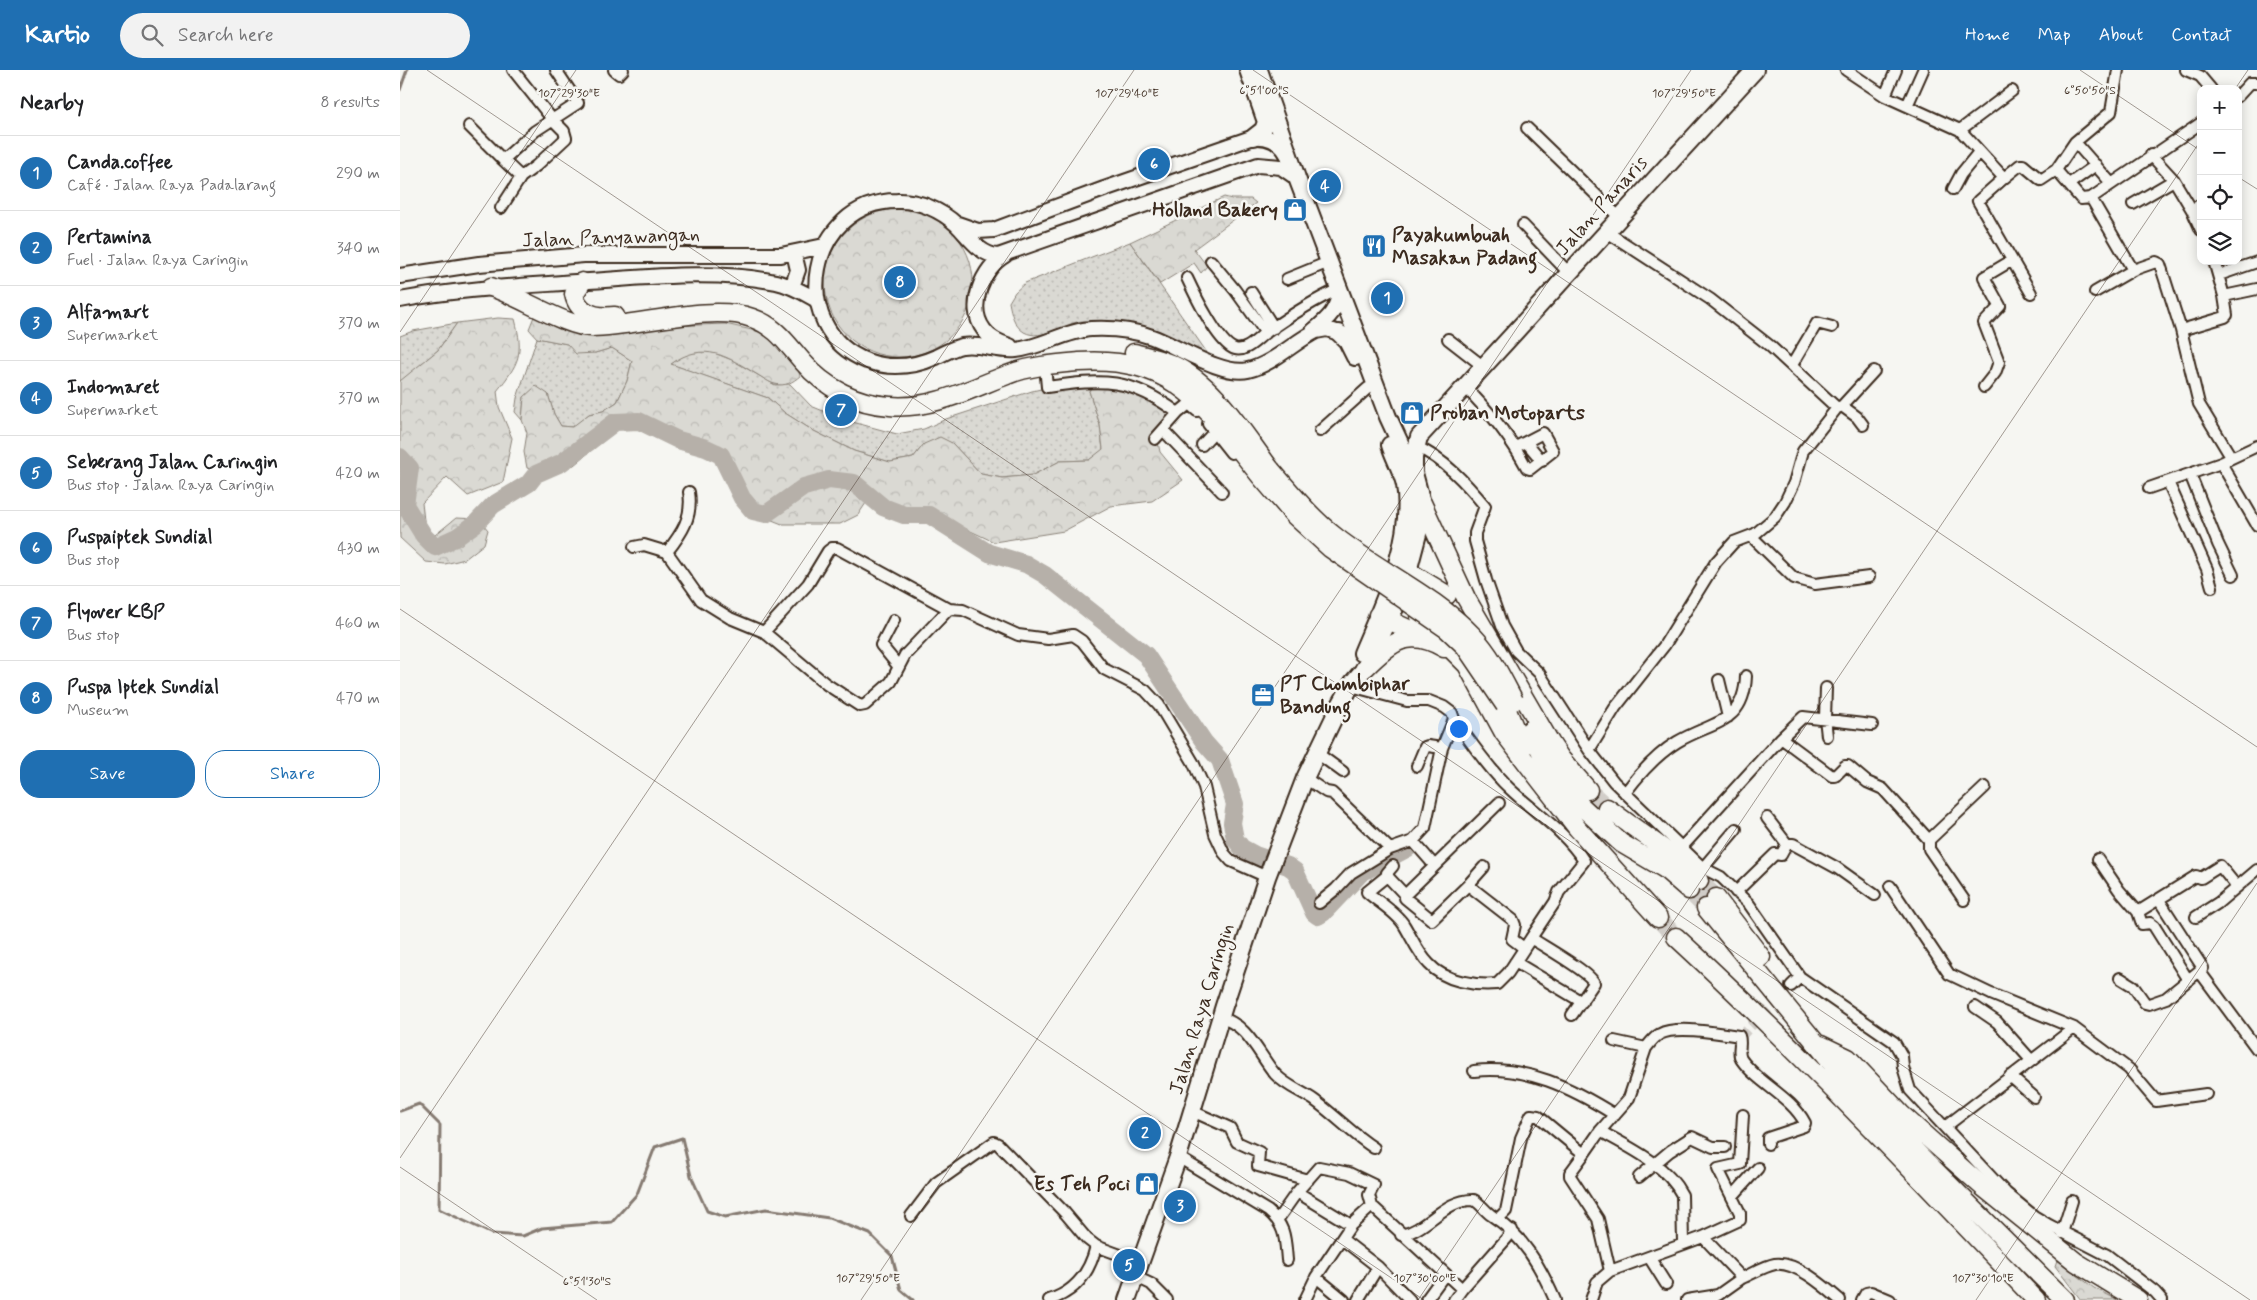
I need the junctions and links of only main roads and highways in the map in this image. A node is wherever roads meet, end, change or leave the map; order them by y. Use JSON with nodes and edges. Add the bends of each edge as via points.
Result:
{"nodes":[{"id":1,"x":1755,"y":70,"type":"edge"},
{"id":2,"x":1257,"y":71,"type":"edge"},
{"id":3,"x":1254,"y":137,"type":"junction"},
{"id":4,"x":1290,"y":160,"type":"junction"},
{"id":5,"x":1297,"y":178,"type":"junction"},
{"id":6,"x":953,"y":222,"type":"junction"},
{"id":7,"x":824,"y":246,"type":"junction"},
{"id":8,"x":794,"y":253,"type":"junction"},
{"id":9,"x":1008,"y":254,"type":"junction"},
{"id":10,"x":400,"y":276,"type":"edge"},
{"id":11,"x":582,"y":282,"type":"junction"},
{"id":12,"x":491,"y":287,"type":"junction"},
{"id":13,"x":792,"y":287,"type":"junction"},
{"id":14,"x":1339,"y":289,"type":"junction"},
{"id":15,"x":400,"y":300,"type":"edge"},
{"id":16,"x":817,"y":300,"type":"junction"},
{"id":17,"x":1339,"y":333,"type":"joint"},
{"id":18,"x":1043,"y":343,"type":"junction"},
{"id":19,"x":1286,"y":350,"type":"junction"},
{"id":20,"x":1393,"y":428,"type":"junction"},
{"id":21,"x":1418,"y":442,"type":"junction"},
{"id":22,"x":1414,"y":473,"type":"junction"},
{"id":23,"x":1267,"y":474,"type":"junction"},
{"id":24,"x":1422,"y":503,"type":"junction"},
{"id":25,"x":1403,"y":569,"type":"junction"},
{"id":26,"x":1444,"y":594,"type":"junction"},
{"id":27,"x":1384,"y":618,"type":"junction"},
{"id":28,"x":1500,"y":639,"type":"junction"},
{"id":29,"x":1433,"y":642,"type":"junction"},
{"id":30,"x":1462,"y":659,"type":"junction"},
{"id":31,"x":1356,"y":676,"type":"junction"},
{"id":32,"x":1510,"y":704,"type":"junction"},
{"id":33,"x":1533,"y":772,"type":"junction"},
{"id":34,"x":1588,"y":790,"type":"tunnel mouth"},
{"id":35,"x":1607,"y":808,"type":"tunnel mouth"},
{"id":36,"x":1711,"y":903,"type":"tunnel mouth"},
{"id":37,"x":1658,"y":918,"type":"tunnel mouth"},
{"id":38,"x":1676,"y":937,"type":"tunnel mouth"},
{"id":39,"x":1812,"y":1040,"type":"junction"},
{"id":40,"x":1127,"y":1300,"type":"edge"},
{"id":41,"x":2036,"y":1300,"type":"edge"},
{"id":42,"x":2065,"y":1300,"type":"edge"},
{"id":43,"x":2138,"y":1300,"type":"edge"}],
"edges":[{"from":1,"to":21,"type":"highway","name":"Jalan Panaris"},
{"from":2,"to":3,"type":"highway","via":[[1266,122],[1263,130]]},
{"from":2,"to":4,"type":"highway"},
{"from":3,"to":4,"type":"main road","via":[[1274,140],[1283,146]]},
{"from":3,"to":6,"type":"main road","via":[[994,230],[973,230]]},
{"from":4,"to":5,"type":"highway"},
{"from":5,"to":9,"type":"main road","via":[[1281,167],[1255,166]]},
{"from":5,"to":14,"type":"highway"},
{"from":6,"to":7,"type":"main road","via":[[922,204],[898,200],[881,202],[847,218]]},
{"from":6,"to":9,"type":"main road","via":[[985,252],[998,256]]},
{"from":7,"to":8,"type":"main road","name":"Jalan Panyawangan"},
{"from":7,"to":16,"type":"main road","via":[[816,272]]},
{"from":8,"to":10,"type":"main road","name":"Jalan Panyawangan","via":[[584,255],[480,264]]},
{"from":8,"to":13,"type":"main road","via":[[798,270]]},
{"from":9,"to":18,"type":"main road","via":[[992,264],[983,278],[978,298],[979,321],[988,335],[1005,344],[1024,347]]},
{"from":11,"to":12,"type":"main road","name":"Jalan Panyawangan"},
{"from":11,"to":13,"type":"main road","name":"Jalan Panyawangan","via":[[722,277],[759,279]]},
{"from":11,"to":23,"type":"highway","via":[[575,291],[576,300],[594,316],[610,317],[725,303],[759,311],[772,318],[830,376],[856,390],[888,398],[917,396],[1033,357],[1102,349],[1151,357],[1194,379],[1233,420]]},
{"from":12,"to":15,"type":"main road","name":"Jalan Panyawangan"},
{"from":12,"to":23,"type":"highway","via":[[581,326],[601,327],[712,314],[749,317],[772,328],[804,364],[837,391],[854,399],[890,406],[925,404],[1014,372],[1045,366],[1105,360],[1124,362],[1165,376],[1203,404]]},
{"from":13,"to":16,"type":"main road","name":"Jalan Panyawangan"},
{"from":14,"to":19,"type":"main road","via":[[1338,303],[1331,315]]},
{"from":14,"to":20,"type":"highway"},
{"from":16,"to":18,"type":"main road","via":[[826,323],[839,342],[867,361],[886,366],[924,362],[967,346],[1012,350]]},
{"from":17,"to":19,"type":"main road","via":[[1320,330]]},
{"from":17,"to":25,"type":"highway","via":[[1349,343],[1404,482]]},
{"from":18,"to":19,"type":"main road","via":[[1085,330],[1131,331],[1239,371],[1257,367]]},
{"from":20,"to":21,"type":"highway","via":[[1407,439]]},
{"from":20,"to":22,"type":"highway"},
{"from":21,"to":22,"type":"highway"},
{"from":22,"to":24,"type":"highway"},
{"from":23,"to":32,"type":"highway","bridge":true,"via":[[1294,515],[1330,548],[1447,629],[1465,646]]},
{"from":24,"to":25,"type":"highway","via":[[1418,534]]},
{"from":24,"to":28,"type":"highway","via":[[1463,590]]},
{"from":25,"to":26,"type":"highway"},
{"from":25,"to":27,"type":"highway","name":"Jalan Raya Caringin","via":[[1402,594]]},
{"from":26,"to":28,"type":"highway"},
{"from":26,"to":30,"type":"highway","via":[[1422,600],[1419,614]]},
{"from":27,"to":29,"type":"highway"},
{"from":27,"to":31,"type":"highway","name":"Jalan Raya Caringin"},
{"from":28,"to":34,"type":"highway","via":[[1561,759]]},
{"from":29,"to":30,"type":"highway"},
{"from":29,"to":31,"type":"highway","via":[[1418,637],[1406,638],[1386,647]]},
{"from":30,"to":33,"type":"highway","via":[[1504,733]]},
{"from":31,"to":40,"type":"highway","name":"Jalan Raya Caringin","via":[[1305,778],[1268,874],[1178,1157]]},
{"from":32,"to":33,"type":"highway"},
{"from":32,"to":35,"type":"highway","via":[[1564,790],[1621,843],[1665,869],[1697,879],[1668,852]]},
{"from":33,"to":37,"type":"highway","via":[[1578,829]]},
{"from":36,"to":39,"type":"highway","via":[[1755,947],[1785,1007]]},
{"from":38,"to":41,"type":"highway","via":[[1837,1091]]},
{"from":39,"to":42,"type":"highway","via":[[1855,1091]]},
{"from":39,"to":43,"type":"highway","via":[[1848,1058],[1902,1114],[1982,1187],[2076,1262]]}]}
